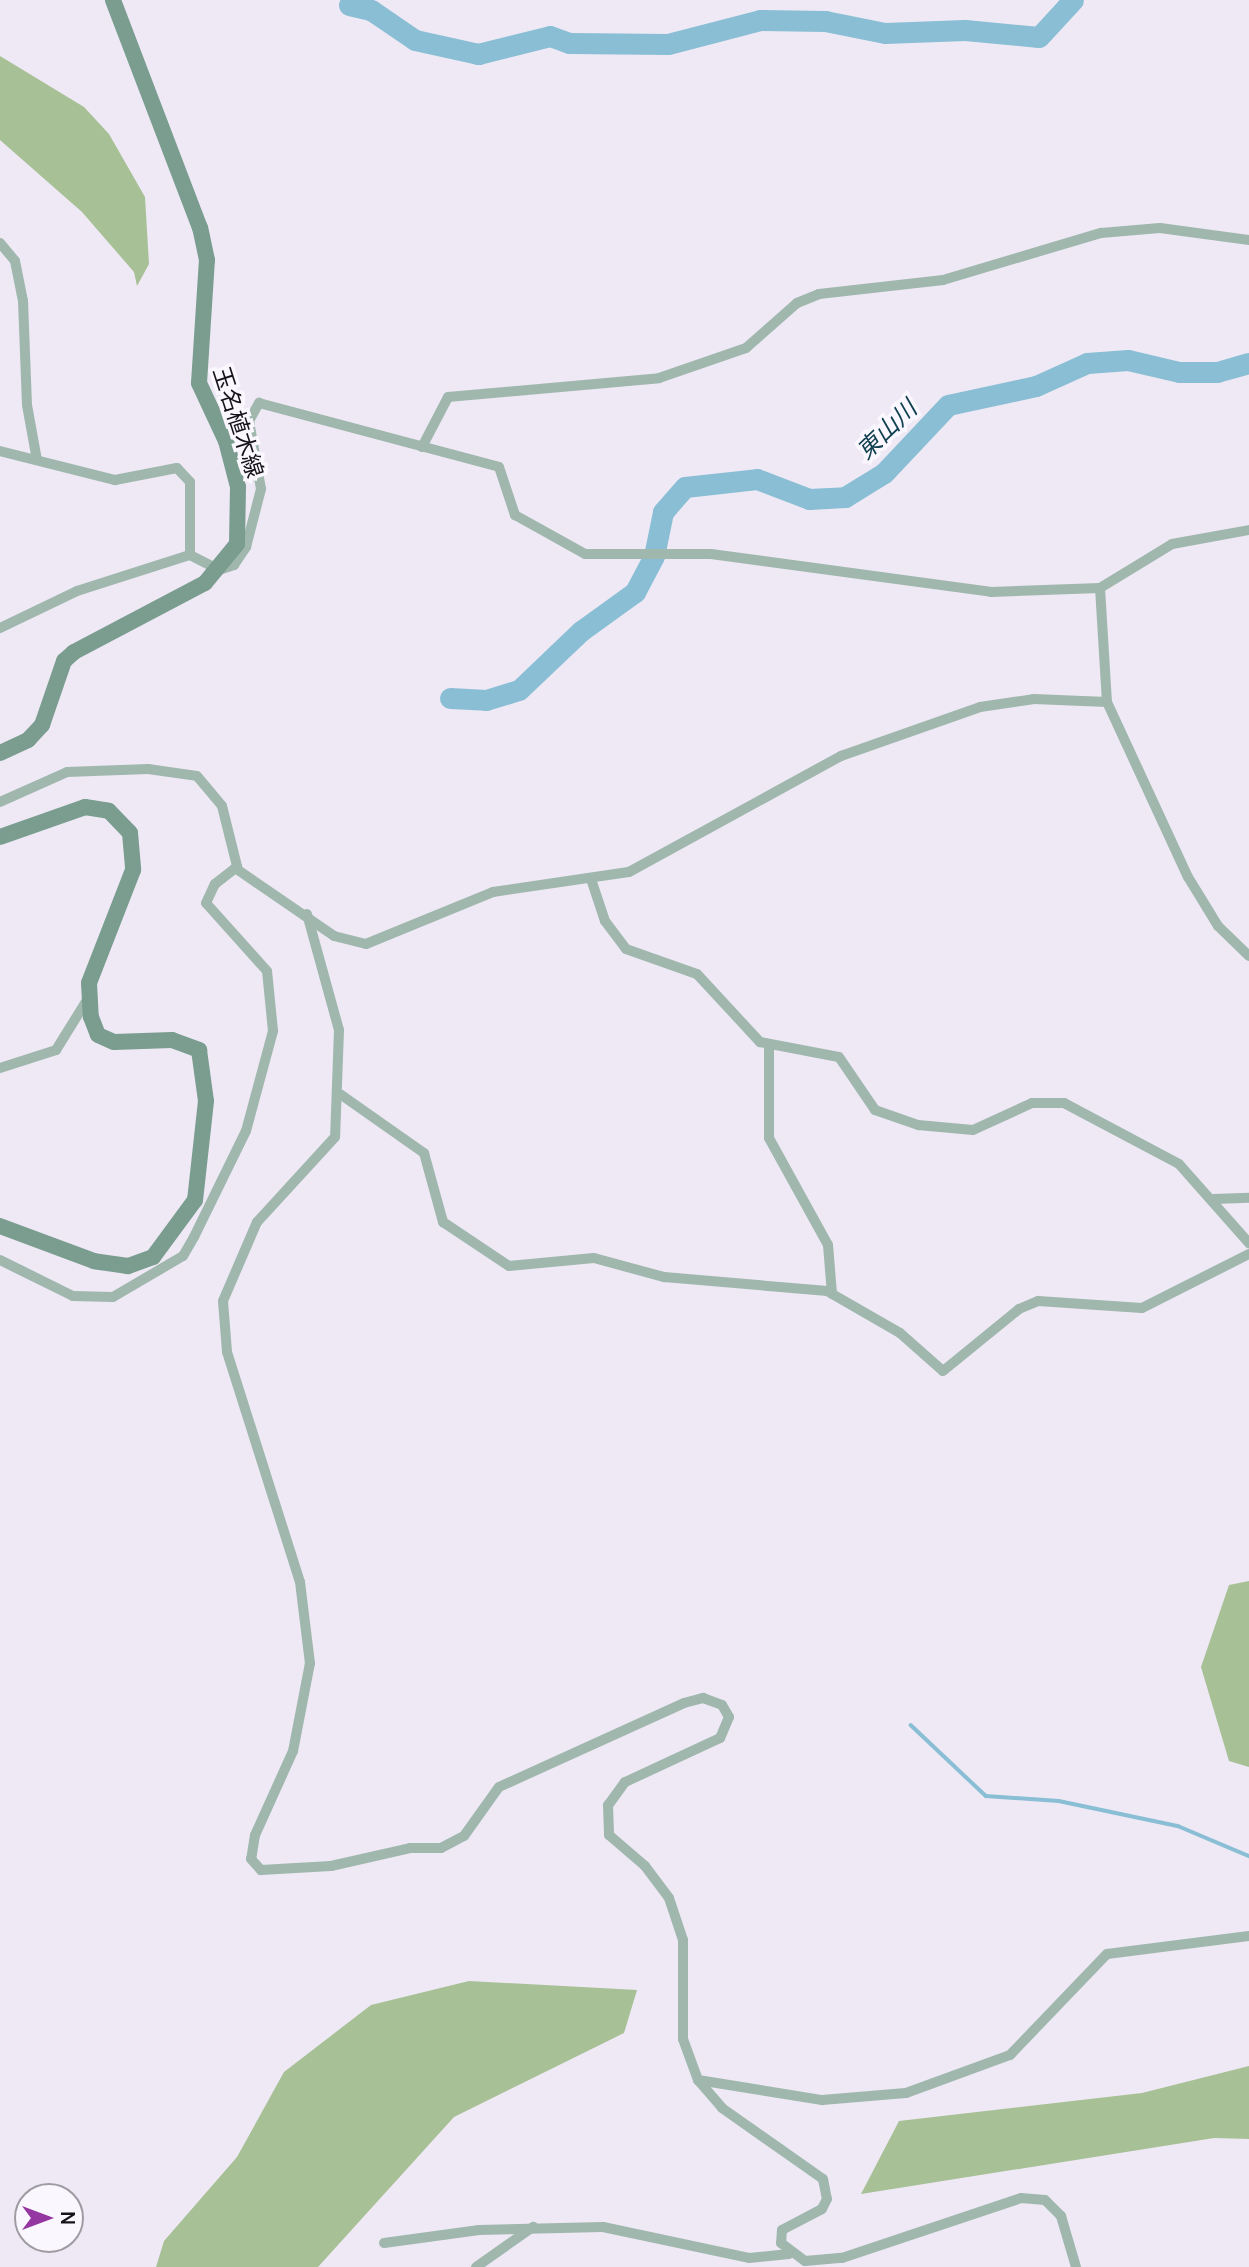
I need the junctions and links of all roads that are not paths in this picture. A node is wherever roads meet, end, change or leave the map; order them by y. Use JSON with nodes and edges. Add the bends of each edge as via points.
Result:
{"nodes":[{"id":1,"x":113,"y":0,"type":"edge"},
{"id":2,"x":1249,"y":240,"type":"edge"},
{"id":3,"x":0,"y":243,"type":"edge"},
{"id":4,"x":422,"y":447,"type":"junction"},
{"id":5,"x":0,"y":451,"type":"edge"},
{"id":6,"x":37,"y":460,"type":"junction"},
{"id":7,"x":1249,"y":530,"type":"edge"},
{"id":8,"x":190,"y":555,"type":"junction"},
{"id":9,"x":219,"y":570,"type":"junction"},
{"id":10,"x":1100,"y":588,"type":"junction"},
{"id":11,"x":0,"y":628,"type":"edge"},
{"id":12,"x":1107,"y":702,"type":"junction"},
{"id":13,"x":0,"y":753,"type":"edge"},
{"id":14,"x":0,"y":802,"type":"edge"},
{"id":15,"x":0,"y":837,"type":"edge"},
{"id":16,"x":237,"y":867,"type":"junction"},
{"id":17,"x":592,"y":882,"type":"junction"},
{"id":18,"x":307,"y":914,"type":"junction"},
{"id":19,"x":1249,"y":956,"type":"edge"},
{"id":20,"x":89,"y":983,"type":"junction"},
{"id":21,"x":769,"y":1044,"type":"junction"},
{"id":22,"x":0,"y":1068,"type":"edge"},
{"id":23,"x":340,"y":1094,"type":"junction"},
{"id":24,"x":1249,"y":1198,"type":"edge"},
{"id":25,"x":1214,"y":1199,"type":"junction"},
{"id":26,"x":0,"y":1226,"type":"edge"},
{"id":27,"x":1249,"y":1243,"type":"edge"},
{"id":28,"x":1249,"y":1254,"type":"edge"},
{"id":29,"x":0,"y":1260,"type":"edge"},
{"id":30,"x":832,"y":1294,"type":"junction"},
{"id":31,"x":1249,"y":1936,"type":"edge"},
{"id":32,"x":698,"y":2080,"type":"junction"},
{"id":33,"x":533,"y":2228,"type":"junction"},
{"id":34,"x":384,"y":2243,"type":"dead end"},
{"id":35,"x":789,"y":2254,"type":"junction"},
{"id":36,"x":475,"y":2267,"type":"edge"},
{"id":37,"x":1076,"y":2267,"type":"edge"}],
"edges":[{"from":1,"to":9,"type":"main road","name":"玉名植木線","via":[[206,260],[199,383],[226,441],[238,487],[237,544]]},
{"from":2,"to":4,"type":"street","via":[[1160,228],[1101,233],[952,278],[819,294],[797,303],[746,348],[659,378],[448,397]]},
{"from":3,"to":6,"type":"street","via":[[15,261],[23,301],[27,405]]},
{"from":4,"to":9,"type":"street","via":[[259,403],[249,421],[259,466],[257,510],[246,547],[234,565]]},
{"from":4,"to":10,"type":"street","via":[[499,467],[515,515],[572,551],[711,554],[956,591]]},
{"from":5,"to":6,"type":"street"},
{"from":6,"to":8,"type":"street","via":[[133,481],[157,467],[177,468],[190,482]]},
{"from":7,"to":10,"type":"street","via":[[1172,544]]},
{"from":8,"to":9,"type":"street"},
{"from":8,"to":11,"type":"street","via":[[77,591]]},
{"from":9,"to":13,"type":"main road","name":"玉名植木線","via":[[74,652],[64,661],[42,725],[28,740]]},
{"from":10,"to":12,"type":"street"},
{"from":12,"to":17,"type":"street","via":[[995,703],[936,728],[868,744],[629,872]]},
{"from":12,"to":19,"type":"street","via":[[1188,877],[1218,926]]},
{"from":14,"to":16,"type":"street","via":[[68,772],[192,774],[222,806]]},
{"from":15,"to":20,"type":"main road","via":[[85,807],[109,811],[130,832],[133,870]]},
{"from":16,"to":18,"type":"street"},
{"from":16,"to":29,"type":"street","via":[[215,884],[206,903],[267,971],[273,1031],[246,1131],[183,1256],[113,1297],[74,1296]]},
{"from":17,"to":18,"type":"street","via":[[492,892],[366,944],[344,941]]},
{"from":17,"to":21,"type":"street","via":[[605,921],[626,949],[697,974],[744,1027]]},
{"from":18,"to":23,"type":"street","via":[[339,1030]]},
{"from":20,"to":22,"type":"street","via":[[86,1006],[56,1050]]},
{"from":20,"to":26,"type":"main road","via":[[98,1035],[127,1044],[187,1041],[199,1050],[206,1101],[195,1200],[162,1248],[128,1266],[94,1261]]},
{"from":21,"to":25,"type":"street","via":[[839,1057],[875,1110],[918,1125],[973,1130],[1032,1103],[1064,1103],[1179,1164]]},
{"from":21,"to":30,"type":"street","via":[[769,1138],[828,1245]]},
{"from":23,"to":30,"type":"street","via":[[424,1153],[443,1222],[509,1266],[594,1258],[664,1277]]},
{"from":23,"to":32,"type":"street","via":[[329,1148],[257,1222],[223,1301],[227,1352],[300,1582],[310,1663],[293,1751],[255,1835],[251,1859],[261,1870],[317,1867],[441,1848],[464,1836],[499,1787],[684,1703],[703,1698],[722,1705],[729,1717],[720,1738],[625,1782],[608,1805],[610,1835],[669,1898],[683,1940],[683,2039]]},
{"from":24,"to":25,"type":"street"},
{"from":25,"to":27,"type":"street"},
{"from":28,"to":30,"type":"street","via":[[1142,1308],[1038,1301],[1019,1309],[943,1371],[901,1333]]},
{"from":31,"to":32,"type":"street","via":[[1107,1954],[1010,2055],[906,2093],[822,2100]]},
{"from":32,"to":35,"type":"street","via":[[722,2108],[823,2179],[827,2199],[822,2209],[782,2230]]},
{"from":33,"to":34,"type":"street"},
{"from":33,"to":35,"type":"street","via":[[603,2228],[750,2258]]},
{"from":33,"to":36,"type":"street"},
{"from":35,"to":37,"type":"street","via":[[805,2261],[842,2258],[1021,2198],[1045,2200],[1061,2216]]}]}
